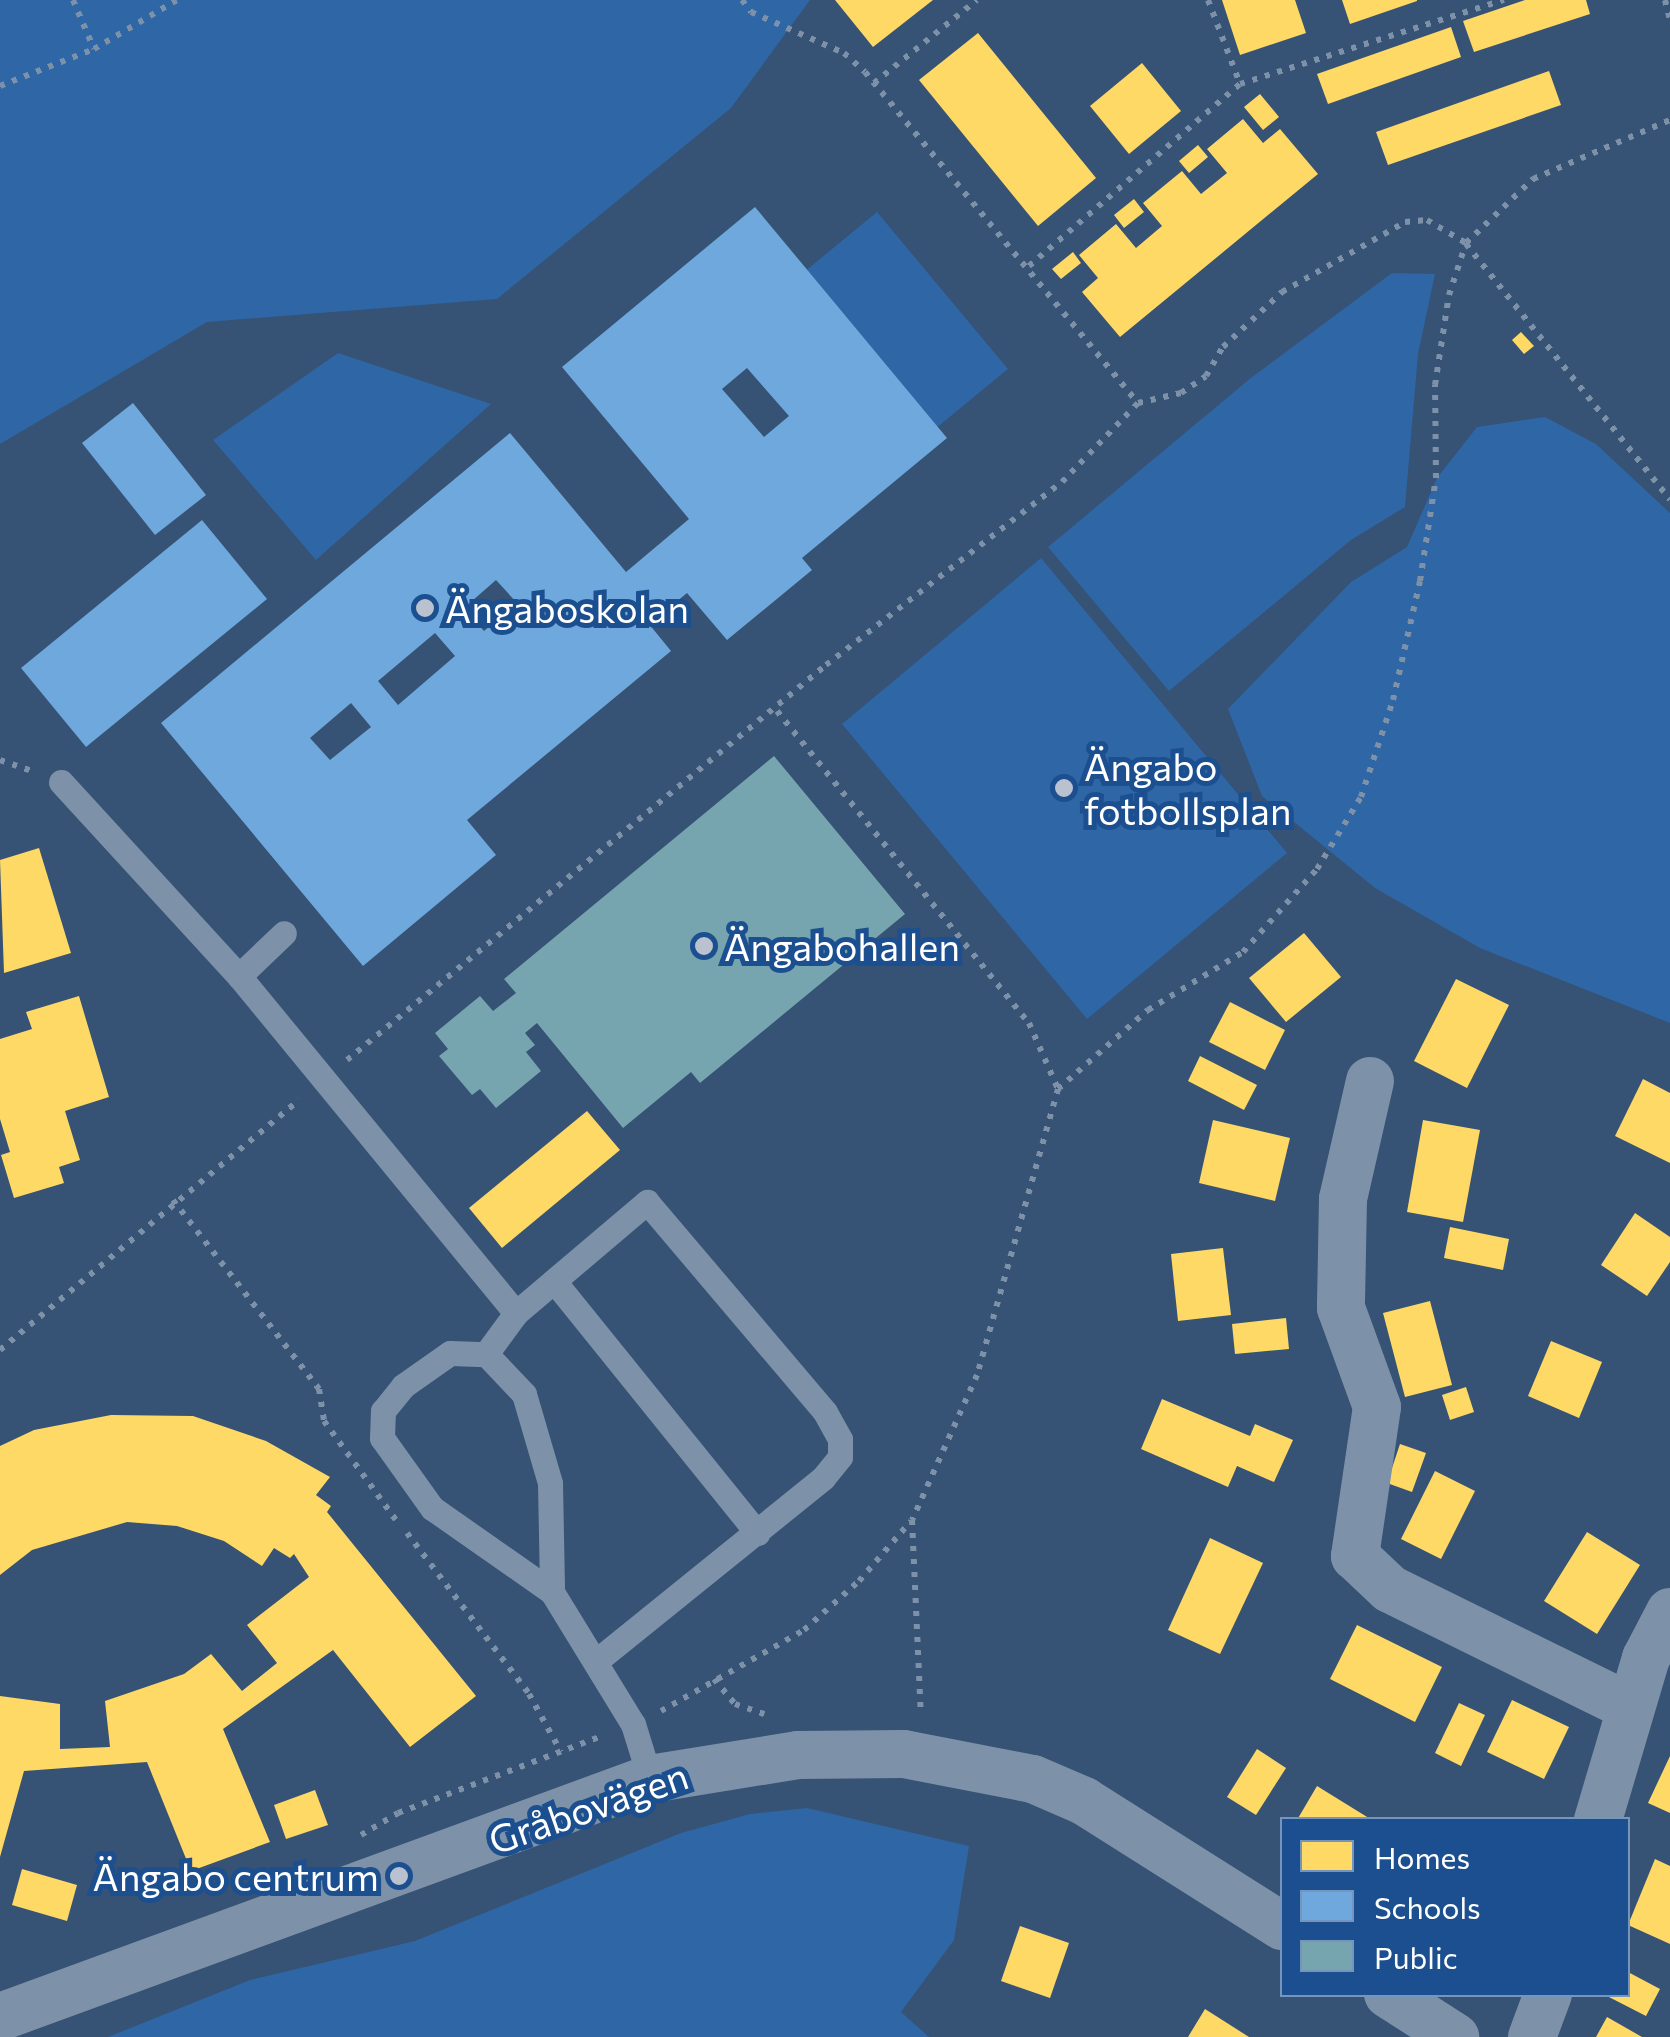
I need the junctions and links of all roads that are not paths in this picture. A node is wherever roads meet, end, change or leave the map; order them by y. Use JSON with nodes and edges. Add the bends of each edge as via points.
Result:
{"nodes":[{"id":1,"x":61,"y":782,"type":"dead end"},
{"id":2,"x":284,"y":933,"type":"dead end"},
{"id":3,"x":239,"y":976,"type":"junction"},
{"id":4,"x":1370,"y":1082,"type":"dead end"},
{"id":5,"x":554,"y":1281,"type":"junction"},
{"id":6,"x":516,"y":1313,"type":"junction"},
{"id":7,"x":486,"y":1354,"type":"junction"},
{"id":8,"x":757,"y":1533,"type":"junction"},
{"id":9,"x":552,"y":1592,"type":"junction"},
{"id":10,"x":1670,"y":1612,"type":"edge"},
{"id":11,"x":598,"y":1659,"type":"junction"},
{"id":12,"x":1630,"y":1707,"type":"junction"},
{"id":13,"x":650,"y":1779,"type":"junction"},
{"id":14,"x":1599,"y":1817,"type":"edge"},
{"id":15,"x":1280,"y":1925,"type":"edge"},
{"id":16,"x":1393,"y":1997,"type":"edge"},
{"id":17,"x":1547,"y":1997,"type":"edge"},
{"id":18,"x":0,"y":2017,"type":"edge"},
{"id":19,"x":1455,"y":2037,"type":"edge"},
{"id":20,"x":1532,"y":2037,"type":"edge"}],
"edges":[{"from":1,"to":3,"type":"lane"},
{"from":2,"to":3,"type":"lane"},
{"from":3,"to":6,"type":"lane"},
{"from":4,"to":12,"type":"street","via":[[1344,1200],[1341,1308],[1377,1407],[1355,1556],[1390,1589]]},
{"from":5,"to":6,"type":"lane"},
{"from":5,"to":8,"type":"lane"},
{"from":5,"to":8,"type":"lane","via":[[648,1202],[824,1412],[840,1439],[840,1457]]},
{"from":6,"to":7,"type":"lane"},
{"from":7,"to":9,"type":"lane","via":[[524,1394],[550,1483]]},
{"from":7,"to":9,"type":"lane","via":[[450,1353],[403,1386],[383,1411],[382,1438],[432,1508]]},
{"from":8,"to":11,"type":"lane"},
{"from":9,"to":11,"type":"lane"},
{"from":10,"to":12,"type":"street"},
{"from":11,"to":13,"type":"lane","via":[[633,1724]]},
{"from":12,"to":14,"type":"street"},
{"from":13,"to":15,"type":"street","name":"Gråbovägen","via":[[798,1755],[904,1754],[980,1766],[1084,1801]]},
{"from":13,"to":18,"type":"street","name":"Gråbovägen"},
{"from":16,"to":19,"type":"street"},
{"from":17,"to":20,"type":"street"}]}
